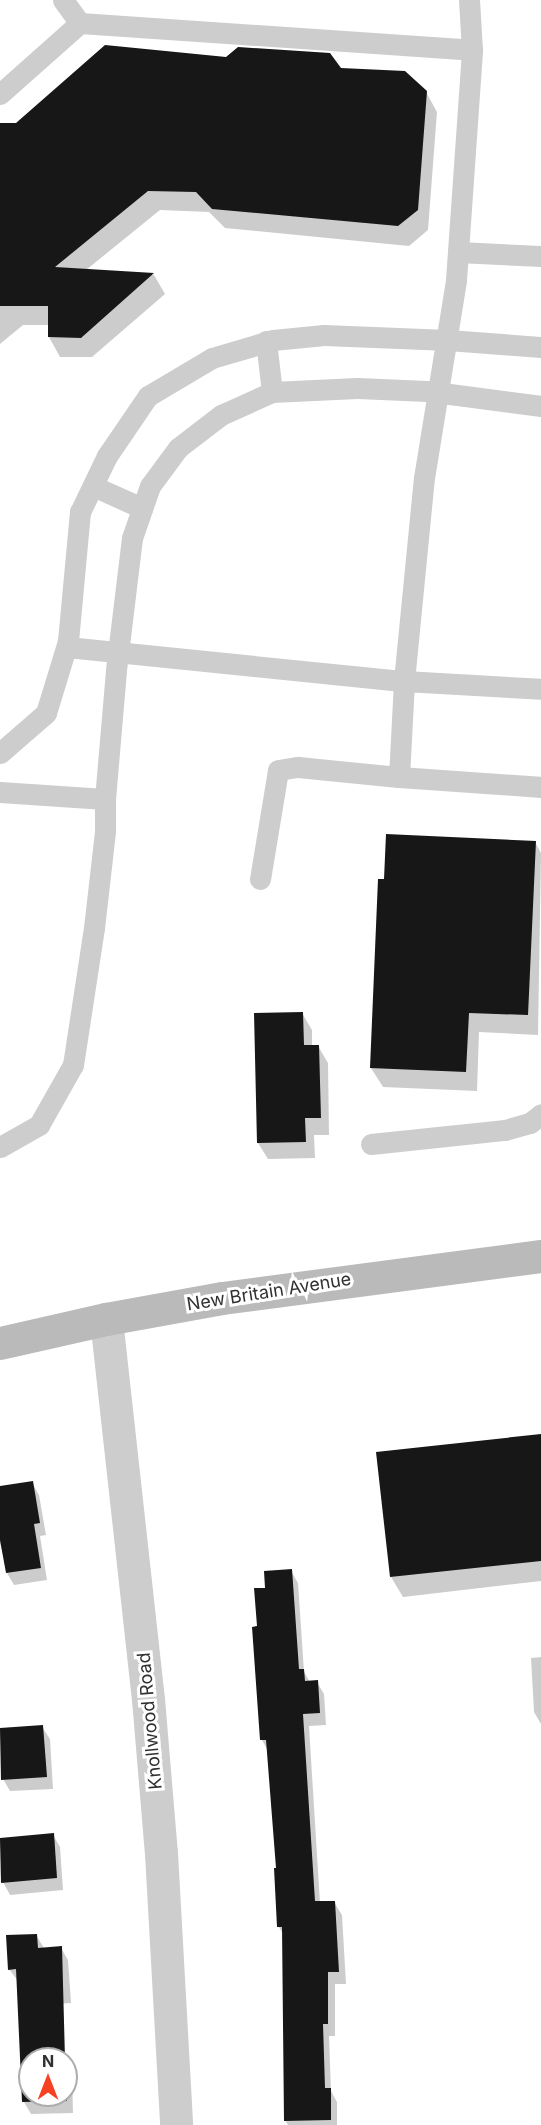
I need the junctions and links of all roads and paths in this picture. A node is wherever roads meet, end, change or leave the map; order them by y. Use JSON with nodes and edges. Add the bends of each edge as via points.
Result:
{"nodes":[{"id":1,"x":63,"y":0,"type":"edge"},
{"id":2,"x":469,"y":0,"type":"edge"},
{"id":3,"x":80,"y":23,"type":"junction"},
{"id":4,"x":472,"y":50,"type":"junction"},
{"id":5,"x":0,"y":94,"type":"edge"},
{"id":6,"x":458,"y":252,"type":"junction"},
{"id":7,"x":541,"y":256,"type":"edge"},
{"id":8,"x":448,"y":340,"type":"junction"},
{"id":9,"x":266,"y":341,"type":"junction"},
{"id":10,"x":541,"y":347,"type":"edge"},
{"id":11,"x":272,"y":392,"type":"junction"},
{"id":12,"x":439,"y":393,"type":"junction"},
{"id":13,"x":541,"y":406,"type":"edge"},
{"id":14,"x":93,"y":486,"type":"junction"},
{"id":15,"x":142,"y":508,"type":"junction"},
{"id":16,"x":67,"y":647,"type":"junction"},
{"id":17,"x":118,"y":653,"type":"junction"},
{"id":18,"x":404,"y":681,"type":"junction"},
{"id":19,"x":541,"y":689,"type":"edge"},
{"id":20,"x":0,"y":753,"type":"edge"},
{"id":21,"x":399,"y":777,"type":"junction"},
{"id":22,"x":541,"y":787,"type":"edge"},
{"id":23,"x":0,"y":792,"type":"edge"},
{"id":24,"x":105,"y":799,"type":"junction"},
{"id":25,"x":261,"y":879,"type":"dead end"},
{"id":26,"x":541,"y":1114,"type":"edge"},
{"id":27,"x":371,"y":1144,"type":"dead end"},
{"id":28,"x":0,"y":1147,"type":"edge"},
{"id":29,"x":541,"y":1256,"type":"edge"},
{"id":30,"x":106,"y":1319,"type":"junction"},
{"id":31,"x":0,"y":1343,"type":"edge"},
{"id":32,"x":176,"y":2125,"type":"edge"}],
"edges":[{"from":1,"to":3,"type":"lane"},
{"from":2,"to":4,"type":"lane"},
{"from":3,"to":4,"type":"lane"},
{"from":3,"to":5,"type":"lane"},
{"from":4,"to":6,"type":"lane"},
{"from":6,"to":7,"type":"lane"},
{"from":6,"to":8,"type":"lane"},
{"from":8,"to":9,"type":"lane","via":[[324,335]]},
{"from":8,"to":10,"type":"lane"},
{"from":8,"to":12,"type":"lane"},
{"from":9,"to":11,"type":"lane"},
{"from":9,"to":14,"type":"lane","via":[[212,358],[148,396],[107,456]]},
{"from":11,"to":12,"type":"lane","via":[[357,388]]},
{"from":11,"to":15,"type":"lane","via":[[221,415],[178,448],[150,486]]},
{"from":12,"to":13,"type":"lane"},
{"from":12,"to":18,"type":"lane","via":[[424,478]]},
{"from":14,"to":15,"type":"lane"},
{"from":14,"to":16,"type":"lane","via":[[80,512]]},
{"from":15,"to":17,"type":"lane","via":[[132,538]]},
{"from":16,"to":17,"type":"lane"},
{"from":16,"to":20,"type":"lane","via":[[46,713]]},
{"from":17,"to":18,"type":"lane"},
{"from":17,"to":24,"type":"lane"},
{"from":18,"to":19,"type":"lane"},
{"from":18,"to":21,"type":"lane"},
{"from":21,"to":22,"type":"lane"},
{"from":21,"to":25,"type":"lane","via":[[298,766],[278,770]]},
{"from":23,"to":24,"type":"lane"},
{"from":24,"to":28,"type":"lane","via":[[94,928],[73,1065],[39,1125]]},
{"from":26,"to":27,"type":"lane","via":[[530,1124],[505,1130]]},
{"from":29,"to":30,"type":"main road","name":"New Britain Avenue","via":[[280,1290]]},
{"from":30,"to":31,"type":"main road","name":"New Britain Avenue"},
{"from":30,"to":32,"type":"street","name":"Knollwood Road","via":[[148,1699]]}]}
